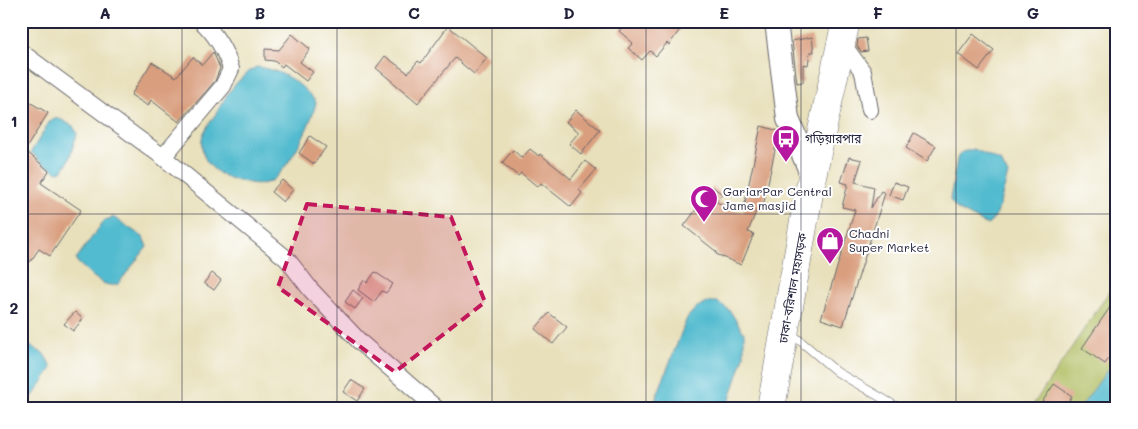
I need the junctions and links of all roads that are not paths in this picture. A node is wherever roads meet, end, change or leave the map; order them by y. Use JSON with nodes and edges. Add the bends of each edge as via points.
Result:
{"nodes":[{"id":1,"x":201,"y":21,"type":"edge"},
{"id":2,"x":776,"y":21,"type":"edge"},
{"id":3,"x":844,"y":32,"type":"edge"},
{"id":4,"x":21,"y":52,"type":"edge"},
{"id":5,"x":870,"y":110,"type":"dead end"},
{"id":6,"x":163,"y":157,"type":"junction"},
{"id":7,"x":812,"y":176,"type":"junction"},
{"id":8,"x":785,"y":328,"type":"junction"},
{"id":9,"x":436,"y":408,"type":"edge"},
{"id":10,"x":771,"y":408,"type":"edge"},
{"id":11,"x":899,"y":408,"type":"edge"}],
"edges":[{"from":1,"to":6,"type":"street","via":[[228,58],[231,69],[223,86]]},
{"from":2,"to":7,"type":"main road","via":[[788,119]]},
{"from":3,"to":5,"type":"street","via":[[863,72]]},
{"from":3,"to":7,"type":"highway","name":"ঢাকা-বরিশাল মহাসড়ক"},
{"from":4,"to":6,"type":"street"},
{"from":6,"to":9,"type":"street","via":[[287,259],[360,342]]},
{"from":7,"to":8,"type":"highway","name":"ঢাকা-বরিশাল মহাসড়ক"},
{"from":8,"to":10,"type":"highway","name":"ঢাকা-বরিশাল মহাসড়ক"},
{"from":8,"to":11,"type":"lane","via":[[837,372]]}]}
